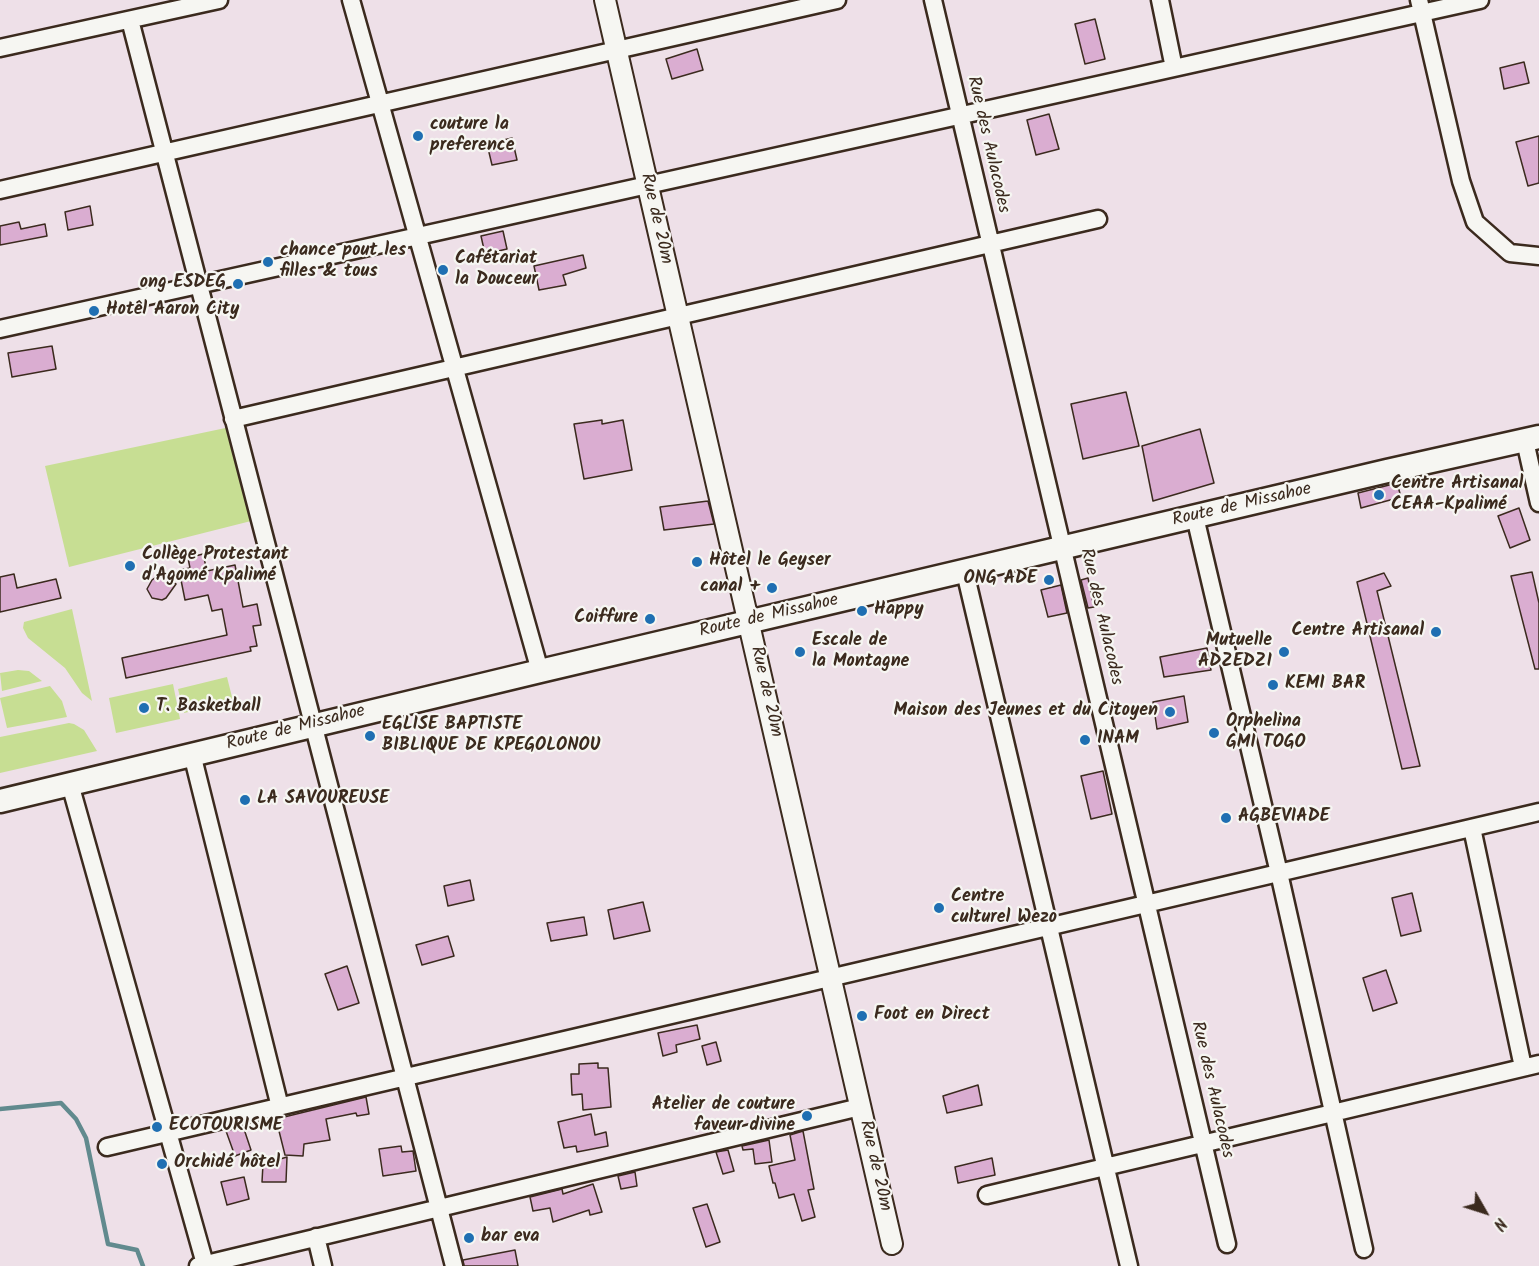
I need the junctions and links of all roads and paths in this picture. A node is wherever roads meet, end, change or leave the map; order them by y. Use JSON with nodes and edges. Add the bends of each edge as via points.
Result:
{"nodes":[{"id":1,"x":219,"y":0,"type":"edge"},
{"id":2,"x":351,"y":0,"type":"edge"},
{"id":3,"x":604,"y":0,"type":"edge"},
{"id":4,"x":837,"y":0,"type":"edge"},
{"id":5,"x":933,"y":0,"type":"edge"},
{"id":6,"x":1160,"y":0,"type":"edge"},
{"id":7,"x":1480,"y":0,"type":"edge"},
{"id":8,"x":1420,"y":6,"type":"edge"},
{"id":9,"x":130,"y":20,"type":"junction"},
{"id":10,"x":0,"y":48,"type":"edge"},
{"id":11,"x":616,"y":50,"type":"junction"},
{"id":12,"x":1174,"y":68,"type":"junction"},
{"id":13,"x":380,"y":104,"type":"junction"},
{"id":14,"x":961,"y":116,"type":"junction"},
{"id":15,"x":164,"y":153,"type":"junction"},
{"id":16,"x":647,"y":185,"type":"junction"},
{"id":17,"x":0,"y":190,"type":"edge"},
{"id":18,"x":1098,"y":219,"type":"dead end"},
{"id":19,"x":417,"y":236,"type":"junction"},
{"id":20,"x":991,"y":244,"type":"junction"},
{"id":21,"x":1539,"y":256,"type":"edge"},
{"id":22,"x":199,"y":285,"type":"junction"},
{"id":23,"x":678,"y":316,"type":"junction"},
{"id":24,"x":0,"y":329,"type":"edge"},
{"id":25,"x":454,"y":368,"type":"junction"},
{"id":26,"x":234,"y":419,"type":"junction"},
{"id":27,"x":1532,"y":439,"type":"edge"},
{"id":28,"x":1539,"y":503,"type":"edge"},
{"id":29,"x":1195,"y":518,"type":"junction"},
{"id":30,"x":1064,"y":547,"type":"junction"},
{"id":31,"x":965,"y":572,"type":"junction"},
{"id":32,"x":749,"y":622,"type":"junction"},
{"id":33,"x":540,"y":670,"type":"junction"},
{"id":34,"x":313,"y":725,"type":"junction"},
{"id":35,"x":192,"y":754,"type":"junction"},
{"id":36,"x":70,"y":784,"type":"junction"},
{"id":37,"x":0,"y":801,"type":"edge"},
{"id":38,"x":1539,"y":812,"type":"edge"},
{"id":39,"x":1472,"y":828,"type":"junction"},
{"id":40,"x":1280,"y":873,"type":"junction"},
{"id":41,"x":1147,"y":904,"type":"junction"},
{"id":42,"x":1049,"y":927,"type":"junction"},
{"id":43,"x":831,"y":978,"type":"junction"},
{"id":44,"x":1531,"y":1065,"type":"edge"},
{"id":45,"x":404,"y":1078,"type":"junction"},
{"id":46,"x":280,"y":1107,"type":"junction"},
{"id":47,"x":860,"y":1107,"type":"junction"},
{"id":48,"x":1333,"y":1113,"type":"junction"},
{"id":49,"x":168,"y":1133,"type":"junction"},
{"id":50,"x":1203,"y":1143,"type":"junction"},
{"id":51,"x":107,"y":1147,"type":"dead end"},
{"id":52,"x":1106,"y":1167,"type":"junction"},
{"id":53,"x":987,"y":1195,"type":"dead end"},
{"id":54,"x":438,"y":1208,"type":"junction"},
{"id":55,"x":316,"y":1237,"type":"junction"},
{"id":56,"x":892,"y":1244,"type":"dead end"},
{"id":57,"x":1227,"y":1244,"type":"dead end"},
{"id":58,"x":1364,"y":1249,"type":"dead end"},
{"id":59,"x":201,"y":1265,"type":"edge"},
{"id":60,"x":323,"y":1266,"type":"edge"},
{"id":61,"x":453,"y":1266,"type":"edge"},
{"id":62,"x":1129,"y":1266,"type":"edge"}],
"edges":[{"from":1,"to":9,"type":"street"},
{"from":2,"to":13,"type":"street"},
{"from":3,"to":11,"type":"street","name":"Rue de 20m"},
{"from":4,"to":11,"type":"street"},
{"from":5,"to":14,"type":"street","name":"Rue des Aulacodes"},
{"from":6,"to":12,"type":"street"},
{"from":7,"to":8,"type":"street"},
{"from":8,"to":12,"type":"street"},
{"from":8,"to":21,"type":"street","via":[[1461,181],[1475,222],[1510,253]]},
{"from":9,"to":10,"type":"street"},
{"from":9,"to":15,"type":"street"},
{"from":11,"to":13,"type":"street"},
{"from":11,"to":16,"type":"street","name":"Rue de 20m"},
{"from":12,"to":14,"type":"street"},
{"from":13,"to":15,"type":"street"},
{"from":13,"to":19,"type":"street"},
{"from":14,"to":16,"type":"street"},
{"from":14,"to":20,"type":"street","name":"Rue des Aulacodes"},
{"from":15,"to":17,"type":"street"},
{"from":15,"to":22,"type":"street"},
{"from":16,"to":19,"type":"street"},
{"from":16,"to":23,"type":"street","name":"Rue de 20m"},
{"from":18,"to":20,"type":"street"},
{"from":19,"to":22,"type":"street"},
{"from":19,"to":25,"type":"street"},
{"from":20,"to":23,"type":"street"},
{"from":20,"to":30,"type":"street","name":"Rue des Aulacodes"},
{"from":22,"to":24,"type":"street"},
{"from":22,"to":26,"type":"street"},
{"from":23,"to":25,"type":"street"},
{"from":23,"to":32,"type":"street","name":"Rue de 20m"},
{"from":25,"to":26,"type":"street"},
{"from":25,"to":33,"type":"street"},
{"from":26,"to":34,"type":"street"},
{"from":27,"to":28,"type":"street"},
{"from":27,"to":29,"type":"main road","name":"Route de Missahoe"},
{"from":29,"to":30,"type":"main road","name":"Route de Missahoe"},
{"from":29,"to":40,"type":"street"},
{"from":30,"to":31,"type":"main road","name":"Route de Missahoe"},
{"from":30,"to":41,"type":"street","name":"Rue des Aulacodes"},
{"from":31,"to":32,"type":"main road","name":"Route de Missahoe"},
{"from":31,"to":42,"type":"street"},
{"from":32,"to":33,"type":"main road","name":"Route de Missahoe"},
{"from":32,"to":43,"type":"street","name":"Rue de 20m"},
{"from":33,"to":34,"type":"main road","name":"Route de Missahoe"},
{"from":34,"to":35,"type":"main road","name":"Route de Missahoe"},
{"from":34,"to":45,"type":"street"},
{"from":35,"to":36,"type":"main road","name":"Route de Missahoe"},
{"from":35,"to":46,"type":"street"},
{"from":36,"to":37,"type":"main road","name":"Route de Missahoe"},
{"from":36,"to":49,"type":"street"},
{"from":38,"to":39,"type":"street"},
{"from":39,"to":40,"type":"street"},
{"from":39,"to":44,"type":"street"},
{"from":40,"to":41,"type":"street"},
{"from":40,"to":48,"type":"street"},
{"from":41,"to":42,"type":"street"},
{"from":41,"to":50,"type":"street","name":"Rue des Aulacodes"},
{"from":42,"to":43,"type":"street"},
{"from":42,"to":52,"type":"street"},
{"from":43,"to":45,"type":"street"},
{"from":43,"to":47,"type":"street","name":"Rue de 20m"},
{"from":44,"to":48,"type":"street"},
{"from":45,"to":46,"type":"street"},
{"from":45,"to":54,"type":"street"},
{"from":46,"to":49,"type":"street"},
{"from":47,"to":54,"type":"street"},
{"from":47,"to":56,"type":"street","name":"Rue de 20m"},
{"from":48,"to":50,"type":"street"},
{"from":48,"to":58,"type":"street"},
{"from":49,"to":51,"type":"street"},
{"from":49,"to":59,"type":"street"},
{"from":50,"to":52,"type":"street"},
{"from":50,"to":57,"type":"street","name":"Rue des Aulacodes"},
{"from":52,"to":53,"type":"street"},
{"from":52,"to":62,"type":"street"},
{"from":54,"to":55,"type":"street"},
{"from":54,"to":61,"type":"street"},
{"from":55,"to":59,"type":"street"},
{"from":55,"to":60,"type":"street"}]}
